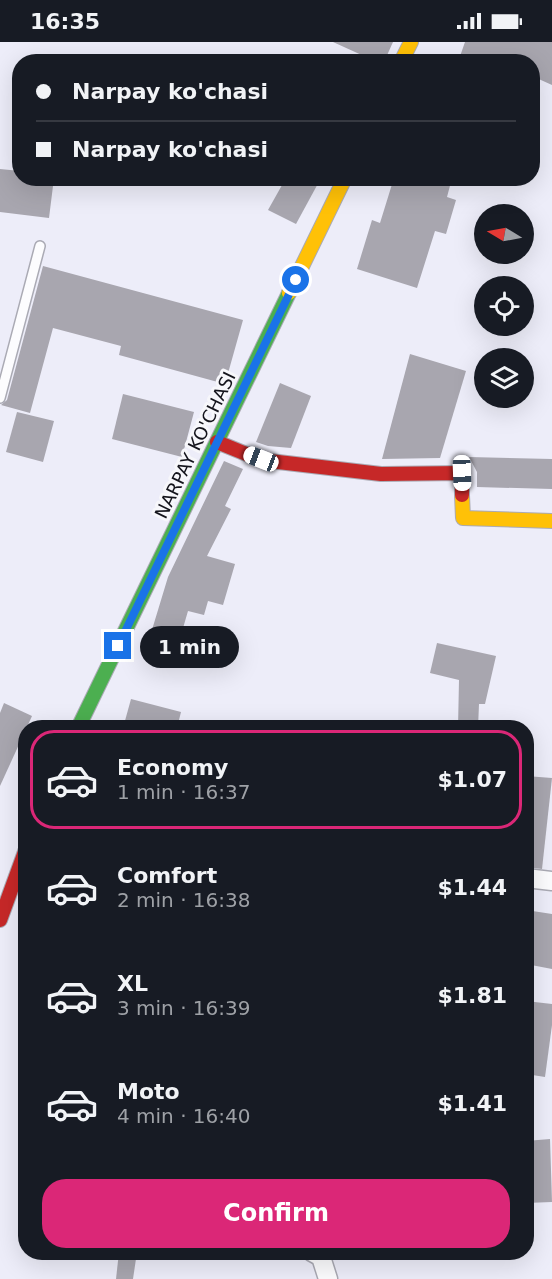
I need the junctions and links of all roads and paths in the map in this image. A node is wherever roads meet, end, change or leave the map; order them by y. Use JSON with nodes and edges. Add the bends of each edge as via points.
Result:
{"nodes":[{"id":1,"x":341,"y":186,"type":"edge"},
{"id":2,"x":40,"y":246,"type":"dead end"},
{"id":3,"x":0,"y":398,"type":"edge"},
{"id":4,"x":217,"y":442,"type":"junction"},
{"id":5,"x":552,"y":520,"type":"edge"},
{"id":6,"x":82,"y":720,"type":"edge"},
{"id":7,"x":18,"y":871,"type":"edge"},
{"id":8,"x":534,"y":879,"type":"edge"},
{"id":9,"x":552,"y":881,"type":"edge"},
{"id":10,"x":0,"y":920,"type":"edge"},
{"id":11,"x":322,"y":1260,"type":"edge"},
{"id":12,"x":328,"y":1279,"type":"edge"}],
"edges":[{"from":1,"to":4,"type":"main road","name":"NARPAY KO'CHASI"},
{"from":2,"to":3,"type":"lane"},
{"from":4,"to":5,"type":"main road","via":[[261,459],[381,474],[462,473],[463,519]]},
{"from":4,"to":6,"type":"main road","name":"NARPAY KO'CHASI"},
{"from":7,"to":10,"type":"main road"},
{"from":8,"to":9,"type":"street"},
{"from":11,"to":12,"type":"street"}]}
